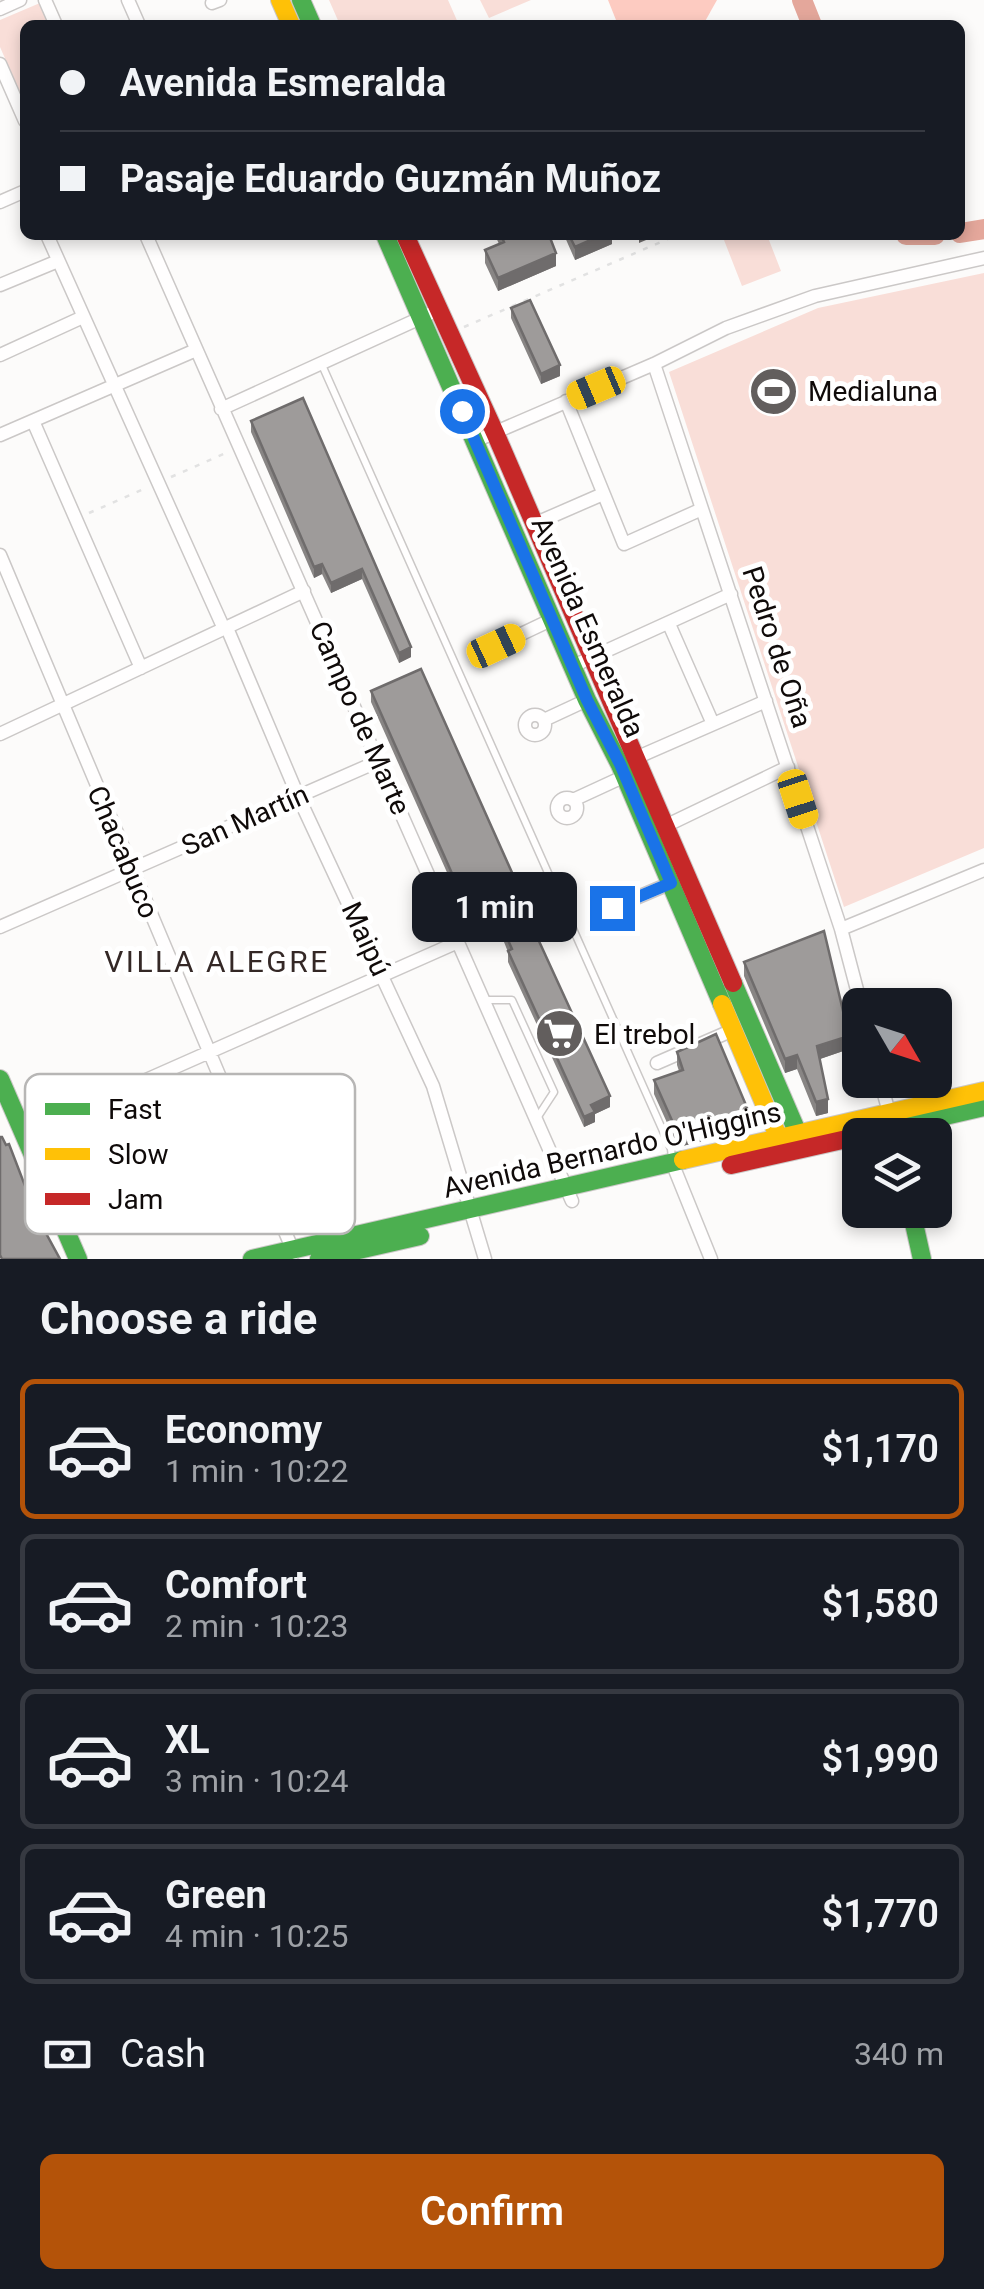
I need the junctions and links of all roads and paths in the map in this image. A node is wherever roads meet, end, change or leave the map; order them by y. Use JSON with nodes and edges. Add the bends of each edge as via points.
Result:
{"nodes":[{"id":1,"x":20,"y":0,"type":"edge"},
{"id":2,"x":0,"y":9,"type":"edge"},
{"id":3,"x":0,"y":64,"type":"edge"},
{"id":4,"x":20,"y":110,"type":"edge"},
{"id":5,"x":49,"y":240,"type":"edge"},
{"id":6,"x":148,"y":240,"type":"edge"},
{"id":7,"x":388,"y":240,"type":"edge"},
{"id":8,"x":407,"y":240,"type":"edge"},
{"id":9,"x":665,"y":240,"type":"edge"},
{"id":10,"x":984,"y":258,"type":"edge"},
{"id":11,"x":58,"y":260,"type":"junction"},
{"id":12,"x":0,"y":285,"type":"edge"},
{"id":13,"x":430,"y":314,"type":"junction"},
{"id":14,"x":83,"y":317,"type":"junction"},
{"id":15,"x":449,"y":334,"type":"junction"},
{"id":16,"x":196,"y":350,"type":"junction"},
{"id":17,"x":0,"y":355,"type":"edge"},
{"id":18,"x":322,"y":364,"type":"junction"},
{"id":19,"x":654,"y":364,"type":"junction"},
{"id":20,"x":114,"y":385,"type":"junction"},
{"id":21,"x":566,"y":401,"type":"junction"},
{"id":22,"x":222,"y":409,"type":"junction"},
{"id":23,"x":33,"y":421,"type":"junction"},
{"id":24,"x":0,"y":435,"type":"edge"},
{"id":25,"x":496,"y":435,"type":"junction"},
{"id":26,"x":476,"y":442,"type":"junction"},
{"id":27,"x":604,"y":494,"type":"junction"},
{"id":28,"x":702,"y":509,"type":"junction"},
{"id":29,"x":510,"y":520,"type":"junction"},
{"id":30,"x":535,"y":525,"type":"junction"},
{"id":31,"x":522,"y":547,"type":"junction"},
{"id":32,"x":0,"y":555,"type":"edge"},
{"id":33,"x":304,"y":592,"type":"junction"},
{"id":34,"x":731,"y":594,"type":"junction"},
{"id":35,"x":553,"y":619,"type":"junction"},
{"id":36,"x":668,"y":624,"type":"junction"},
{"id":37,"x":225,"y":628,"type":"junction"},
{"id":38,"x":496,"y":646,"type":"dead end"},
{"id":39,"x":592,"y":658,"type":"junction"},
{"id":40,"x":572,"y":666,"type":"junction"},
{"id":41,"x":142,"y":668,"type":"junction"},
{"id":42,"x":587,"y":700,"type":"junction"},
{"id":43,"x":766,"y":702,"type":"junction"},
{"id":44,"x":62,"y":704,"type":"junction"},
{"id":45,"x":544,"y":720,"type":"dead end"},
{"id":46,"x":713,"y":724,"type":"junction"},
{"id":47,"x":0,"y":734,"type":"edge"},
{"id":48,"x":379,"y":760,"type":"junction"},
{"id":49,"x":627,"y":766,"type":"junction"},
{"id":50,"x":788,"y":767,"type":"junction"},
{"id":51,"x":298,"y":796,"type":"junction"},
{"id":52,"x":573,"y":800,"type":"dead end"},
{"id":53,"x":657,"y":830,"type":"junction"},
{"id":54,"x":130,"y":870,"type":"junction"},
{"id":55,"x":984,"y":870,"type":"edge"},
{"id":56,"x":671,"y":883,"type":"junction"},
{"id":57,"x":610,"y":910,"type":"dead end"},
{"id":58,"x":0,"y":928,"type":"edge"},
{"id":59,"x":841,"y":929,"type":"junction"},
{"id":60,"x":458,"y":942,"type":"junction"},
{"id":61,"x":384,"y":975,"type":"junction"},
{"id":62,"x":857,"y":988,"type":"edge"},
{"id":63,"x":484,"y":1000,"type":"junction"},
{"id":64,"x":733,"y":1030,"type":"junction"},
{"id":65,"x":208,"y":1054,"type":"junction"},
{"id":66,"x":657,"y":1063,"type":"dead end"},
{"id":67,"x":153,"y":1074,"type":"edge"},
{"id":68,"x":217,"y":1074,"type":"edge"},
{"id":69,"x":0,"y":1080,"type":"edge"},
{"id":70,"x":984,"y":1091,"type":"edge"},
{"id":71,"x":984,"y":1108,"type":"edge"},
{"id":72,"x":913,"y":1118,"type":"edge"},
{"id":73,"x":933,"y":1118,"type":"edge"},
{"id":74,"x":537,"y":1120,"type":"junction"},
{"id":75,"x":13,"y":1125,"type":"edge"},
{"id":76,"x":842,"y":1135,"type":"edge"},
{"id":77,"x":842,"y":1137,"type":"edge"},
{"id":78,"x":802,"y":1142,"type":"junction"},
{"id":79,"x":782,"y":1146,"type":"junction"},
{"id":80,"x":25,"y":1150,"type":"edge"},
{"id":81,"x":675,"y":1171,"type":"junction"},
{"id":82,"x":570,"y":1195,"type":"junction"},
{"id":83,"x":472,"y":1218,"type":"junction"},
{"id":84,"x":915,"y":1228,"type":"edge"},
{"id":85,"x":66,"y":1234,"type":"edge"},
{"id":86,"x":294,"y":1254,"type":"edge"},
{"id":87,"x":78,"y":1259,"type":"edge"},
{"id":88,"x":252,"y":1259,"type":"edge"},
{"id":89,"x":319,"y":1259,"type":"edge"},
{"id":90,"x":486,"y":1259,"type":"edge"},
{"id":91,"x":712,"y":1259,"type":"edge"},
{"id":92,"x":922,"y":1259,"type":"edge"}],
"edges":[{"from":1,"to":2,"type":"street"},
{"from":3,"to":4,"type":"street"},
{"from":5,"to":11,"type":"street","name":"Maipú"},
{"from":6,"to":16,"type":"street","name":"Campo de Marte"},
{"from":7,"to":13,"type":"street","name":"Avenida Esmeralda"},
{"from":8,"to":13,"type":"street","name":"Avenida Esmeralda"},
{"from":9,"to":15,"type":"path"},
{"from":10,"to":19,"type":"street","via":[[815,296],[726,328]]},
{"from":11,"to":12,"type":"street"},
{"from":11,"to":14,"type":"street","name":"Maipú"},
{"from":13,"to":15,"type":"street","name":"Avenida Esmeralda"},
{"from":13,"to":18,"type":"street"},
{"from":13,"to":26,"type":"street","name":"Avenida Esmeralda"},
{"from":14,"to":17,"type":"street"},
{"from":14,"to":20,"type":"street","name":"Maipú"},
{"from":15,"to":25,"type":"street","name":"Avenida Esmeralda"},
{"from":16,"to":20,"type":"street"},
{"from":16,"to":22,"type":"street","name":"Campo de Marte"},
{"from":18,"to":22,"type":"street"},
{"from":18,"to":81,"type":"lane","via":[[671,1149]]},
{"from":19,"to":21,"type":"street"},
{"from":19,"to":28,"type":"street","name":"Pedro de Oña"},
{"from":20,"to":23,"type":"street"},
{"from":20,"to":37,"type":"street","name":"Maipú"},
{"from":21,"to":25,"type":"street"},
{"from":21,"to":27,"type":"street"},
{"from":22,"to":33,"type":"street","name":"Campo de Marte"},
{"from":23,"to":24,"type":"street"},
{"from":23,"to":41,"type":"street"},
{"from":25,"to":26,"type":"street"},
{"from":25,"to":30,"type":"street","name":"Avenida Esmeralda"},
{"from":26,"to":29,"type":"street","name":"Avenida Esmeralda"},
{"from":27,"to":28,"type":"street","via":[[624,544]]},
{"from":27,"to":30,"type":"street"},
{"from":28,"to":34,"type":"street","name":"Pedro de Oña"},
{"from":29,"to":30,"type":"street"},
{"from":29,"to":31,"type":"street","name":"Avenida Esmeralda"},
{"from":30,"to":31,"type":"street"},
{"from":30,"to":39,"type":"street","name":"Avenida Esmeralda"},
{"from":31,"to":35,"type":"street","name":"Avenida Esmeralda"},
{"from":32,"to":44,"type":"street","name":"Chacabuco"},
{"from":33,"to":37,"type":"street"},
{"from":33,"to":48,"type":"street","name":"Campo de Marte"},
{"from":34,"to":36,"type":"street"},
{"from":34,"to":43,"type":"street","name":"Pedro de Oña"},
{"from":35,"to":38,"type":"street"},
{"from":35,"to":40,"type":"street","name":"Avenida Esmeralda"},
{"from":36,"to":39,"type":"street"},
{"from":36,"to":46,"type":"street"},
{"from":37,"to":41,"type":"street"},
{"from":37,"to":51,"type":"street","name":"Maipú"},
{"from":39,"to":40,"type":"street"},
{"from":39,"to":49,"type":"street","name":"Avenida Esmeralda"},
{"from":40,"to":42,"type":"street","name":"Avenida Esmeralda"},
{"from":41,"to":44,"type":"street"},
{"from":42,"to":45,"type":"street"},
{"from":42,"to":49,"type":"street","name":"Avenida Esmeralda"},
{"from":43,"to":46,"type":"street"},
{"from":43,"to":50,"type":"street","name":"Pedro de Oña"},
{"from":44,"to":47,"type":"street"},
{"from":44,"to":54,"type":"street","name":"Chacabuco"},
{"from":46,"to":49,"type":"street"},
{"from":48,"to":51,"type":"street","name":"San Martín"},
{"from":48,"to":60,"type":"street","name":"Campo de Marte"},
{"from":49,"to":52,"type":"street"},
{"from":49,"to":53,"type":"street","name":"Avenida Esmeralda"},
{"from":50,"to":53,"type":"street"},
{"from":50,"to":59,"type":"street","name":"Pedro de Oña"},
{"from":51,"to":54,"type":"street","name":"San Martín"},
{"from":51,"to":61,"type":"street","name":"Maipú"},
{"from":53,"to":56,"type":"street","name":"Avenida Esmeralda"},
{"from":53,"to":78,"type":"street","name":"Avenida Esmeralda"},
{"from":54,"to":58,"type":"street","name":"San Martín"},
{"from":54,"to":65,"type":"street","name":"Chacabuco"},
{"from":55,"to":59,"type":"street"},
{"from":56,"to":57,"type":"street"},
{"from":56,"to":64,"type":"street","name":"Avenida Esmeralda"},
{"from":59,"to":62,"type":"street","name":"Pedro de Oña"},
{"from":60,"to":61,"type":"street"},
{"from":60,"to":63,"type":"street","name":"Campo de Marte"},
{"from":61,"to":65,"type":"street"},
{"from":61,"to":83,"type":"street","name":"Maipú","via":[[433,1086]]},
{"from":63,"to":74,"type":"street","name":"Campo de Marte"},
{"from":63,"to":74,"type":"lane","via":[[512,1000],[554,1092]]},
{"from":64,"to":66,"type":"street"},
{"from":64,"to":79,"type":"street","name":"Avenida Esmeralda"},
{"from":65,"to":67,"type":"street"},
{"from":65,"to":68,"type":"street","name":"Chacabuco"},
{"from":69,"to":75,"type":"street"},
{"from":70,"to":72,"type":"street","name":"Avenida Bernardo O'Higgins"},
{"from":71,"to":73,"type":"street","name":"Avenida Bernardo O'Higgins"},
{"from":74,"to":82,"type":"street","name":"Campo de Marte"},
{"from":75,"to":80,"type":"street"},
{"from":76,"to":78,"type":"street","name":"Avenida Bernardo O'Higgins"},
{"from":77,"to":78,"type":"street","name":"Avenida Bernardo O'Higgins"},
{"from":78,"to":79,"type":"street","name":"Avenida Bernardo O'Higgins"},
{"from":79,"to":81,"type":"street","name":"Avenida Bernardo O'Higgins"},
{"from":81,"to":82,"type":"street","name":"Avenida Bernardo O'Higgins"},
{"from":81,"to":91,"type":"street"},
{"from":82,"to":83,"type":"street","name":"Avenida Bernardo O'Higgins"},
{"from":83,"to":86,"type":"street","name":"Avenida Bernardo O'Higgins"},
{"from":83,"to":89,"type":"street","name":"Avenida Bernardo O'Higgins"},
{"from":83,"to":90,"type":"street","name":"Maipú"},
{"from":84,"to":92,"type":"street"},
{"from":85,"to":87,"type":"street"},
{"from":86,"to":88,"type":"street","name":"Avenida Bernardo O'Higgins"}]}
